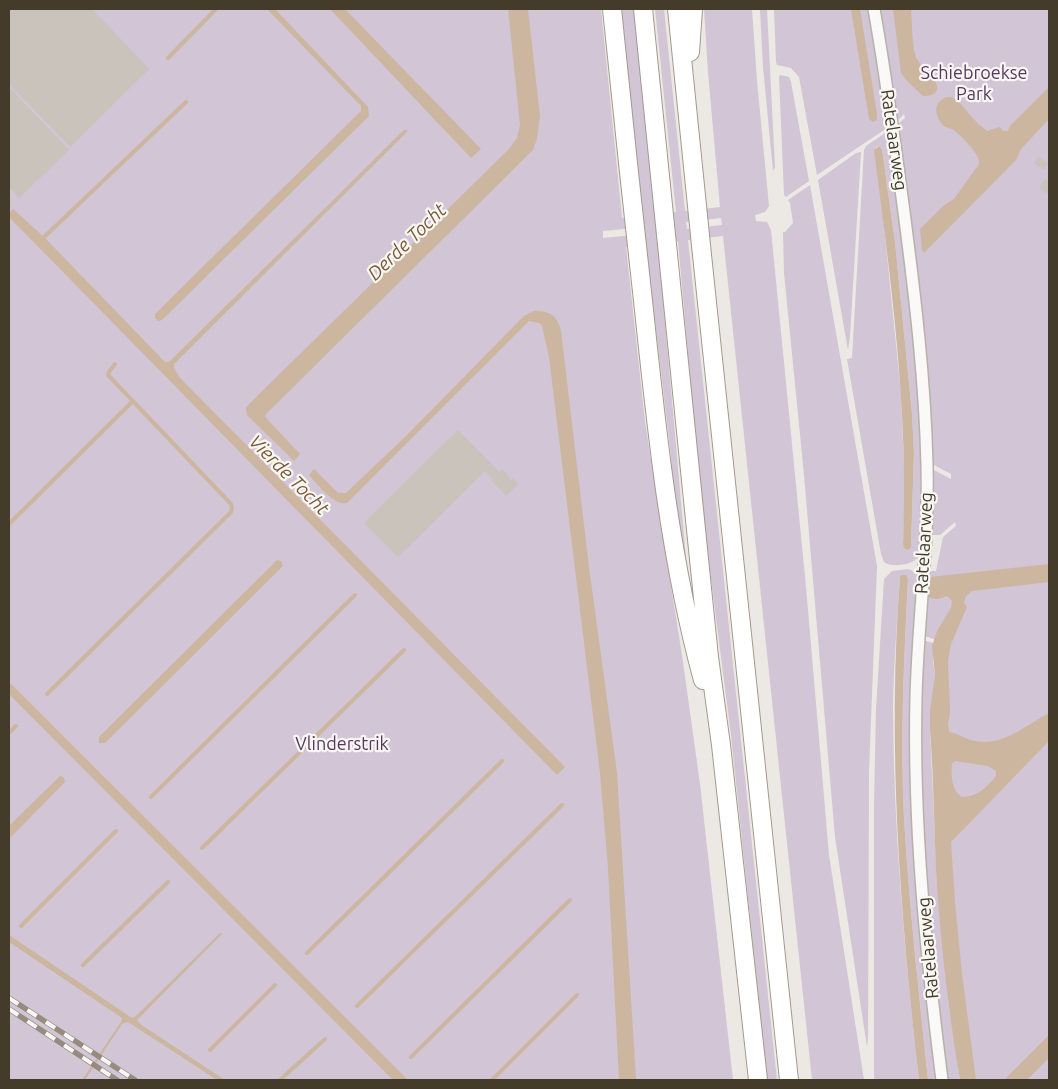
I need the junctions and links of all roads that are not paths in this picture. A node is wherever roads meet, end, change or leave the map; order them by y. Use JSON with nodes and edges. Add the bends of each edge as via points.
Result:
{"nodes":[{"id":1,"x":612,"y":9,"type":"edge"},
{"id":2,"x":643,"y":9,"type":"edge"},
{"id":3,"x":677,"y":9,"type":"edge"},
{"id":4,"x":693,"y":9,"type":"edge"},
{"id":5,"x":874,"y":9,"type":"edge"},
{"id":6,"x":686,"y":105,"type":"junction"},
{"id":7,"x":721,"y":745,"type":"junction"},
{"id":8,"x":758,"y":1080,"type":"edge"},
{"id":9,"x":788,"y":1080,"type":"edge"},
{"id":10,"x":942,"y":1080,"type":"edge"}],
"edges":[{"from":1,"to":7,"type":"highway","via":[[665,487],[695,650]]},
{"from":2,"to":7,"type":"highway","via":[[709,657]]},
{"from":3,"to":6,"type":"highway"},
{"from":4,"to":6,"type":"highway"},
{"from":5,"to":10,"type":"street","name":"Ratelaarweg","via":[[912,274],[922,368],[927,466],[916,689],[916,780],[926,927]]},
{"from":6,"to":9,"type":"highway"},
{"from":7,"to":8,"type":"highway"}]}
